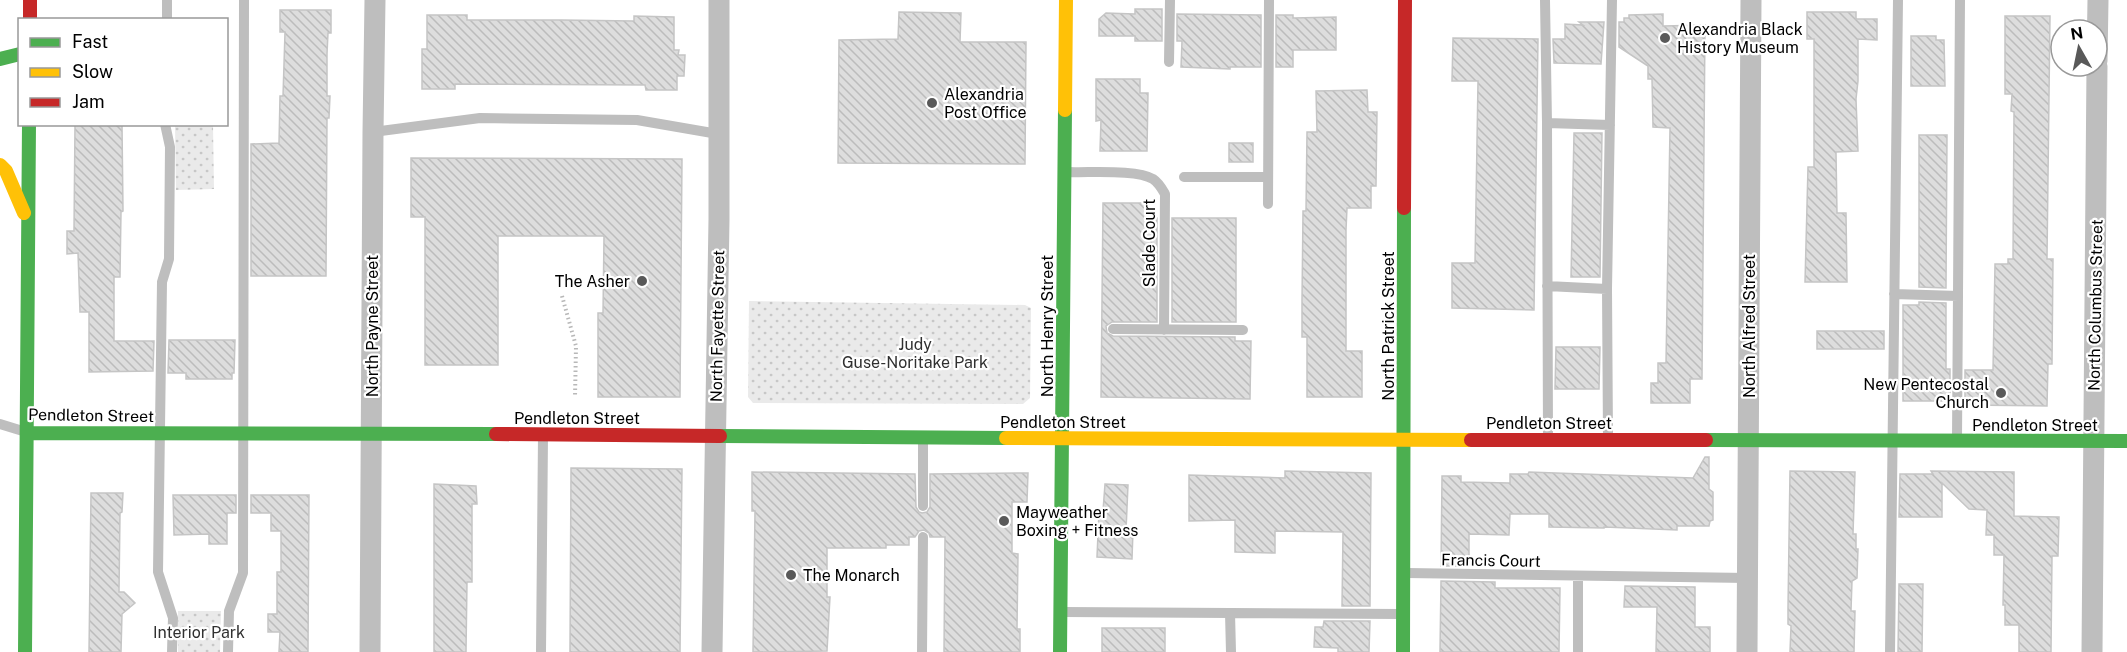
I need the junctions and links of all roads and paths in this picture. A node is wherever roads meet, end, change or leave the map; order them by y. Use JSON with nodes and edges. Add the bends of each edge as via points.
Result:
{"nodes":[{"id":1,"x":30,"y":0,"type":"edge"},
{"id":2,"x":167,"y":0,"type":"edge"},
{"id":3,"x":244,"y":0,"type":"edge"},
{"id":4,"x":375,"y":0,"type":"edge"},
{"id":5,"x":719,"y":0,"type":"edge"},
{"id":6,"x":1066,"y":0,"type":"edge"},
{"id":7,"x":1170,"y":0,"type":"edge"},
{"id":8,"x":1269,"y":0,"type":"edge"},
{"id":9,"x":1405,"y":0,"type":"edge"},
{"id":10,"x":1545,"y":0,"type":"edge"},
{"id":11,"x":1612,"y":0,"type":"edge"},
{"id":12,"x":1751,"y":0,"type":"edge"},
{"id":13,"x":1898,"y":0,"type":"edge"},
{"id":14,"x":1960,"y":0,"type":"edge"},
{"id":15,"x":2098,"y":0,"type":"edge"},
{"id":16,"x":30,"y":18,"type":"edge"},
{"id":17,"x":167,"y":18,"type":"edge"},
{"id":18,"x":2098,"y":18,"type":"edge"},
{"id":19,"x":0,"y":47,"type":"edge"},
{"id":20,"x":18,"y":52,"type":"edge"},
{"id":21,"x":18,"y":53,"type":"edge"},
{"id":22,"x":0,"y":59,"type":"edge"},
{"id":23,"x":1169,"y":62,"type":"dead end"},
{"id":24,"x":2097,"y":78,"type":"edge"},
{"id":25,"x":1547,"y":123,"type":"junction"},
{"id":26,"x":1610,"y":124,"type":"junction"},
{"id":27,"x":29,"y":126,"type":"edge"},
{"id":28,"x":165,"y":126,"type":"edge"},
{"id":29,"x":373,"y":132,"type":"junction"},
{"id":30,"x":718,"y":134,"type":"junction"},
{"id":31,"x":0,"y":165,"type":"edge"},
{"id":32,"x":1064,"y":172,"type":"junction"},
{"id":33,"x":1184,"y":177,"type":"dead end"},
{"id":34,"x":1268,"y":177,"type":"junction"},
{"id":35,"x":1268,"y":204,"type":"dead end"},
{"id":36,"x":29,"y":225,"type":"junction"},
{"id":37,"x":1547,"y":286,"type":"junction"},
{"id":38,"x":1607,"y":289,"type":"junction"},
{"id":39,"x":1894,"y":294,"type":"junction"},
{"id":40,"x":562,"y":296,"type":"dead end"},
{"id":41,"x":1958,"y":296,"type":"junction"},
{"id":42,"x":1113,"y":329,"type":"dead end"},
{"id":43,"x":1164,"y":330,"type":"junction"},
{"id":44,"x":1244,"y":330,"type":"dead end"},
{"id":45,"x":575,"y":396,"type":"dead end"},
{"id":46,"x":0,"y":424,"type":"edge"},
{"id":47,"x":159,"y":432,"type":"junction"},
{"id":48,"x":242,"y":432,"type":"junction"},
{"id":49,"x":27,"y":433,"type":"junction"},
{"id":50,"x":371,"y":433,"type":"junction"},
{"id":51,"x":543,"y":434,"type":"junction"},
{"id":52,"x":715,"y":434,"type":"junction"},
{"id":53,"x":923,"y":438,"type":"junction"},
{"id":54,"x":1063,"y":438,"type":"junction"},
{"id":55,"x":1404,"y":438,"type":"junction"},
{"id":56,"x":1548,"y":440,"type":"junction"},
{"id":57,"x":1608,"y":440,"type":"junction"},
{"id":58,"x":1748,"y":440,"type":"junction"},
{"id":59,"x":1893,"y":441,"type":"junction"},
{"id":60,"x":1958,"y":441,"type":"junction"},
{"id":61,"x":2093,"y":441,"type":"junction"},
{"id":62,"x":2127,"y":441,"type":"edge"},
{"id":63,"x":923,"y":506,"type":"dead end"},
{"id":64,"x":923,"y":537,"type":"dead end"},
{"id":65,"x":1404,"y":573,"type":"junction"},
{"id":66,"x":1578,"y":577,"type":"junction"},
{"id":67,"x":1748,"y":578,"type":"junction"},
{"id":68,"x":1061,"y":612,"type":"junction"},
{"id":69,"x":1230,"y":614,"type":"junction"},
{"id":70,"x":1403,"y":615,"type":"junction"},
{"id":71,"x":25,"y":652,"type":"edge"},
{"id":72,"x":172,"y":652,"type":"edge"},
{"id":73,"x":228,"y":652,"type":"edge"},
{"id":74,"x":370,"y":652,"type":"edge"},
{"id":75,"x":541,"y":652,"type":"edge"},
{"id":76,"x":712,"y":652,"type":"edge"},
{"id":77,"x":922,"y":652,"type":"edge"},
{"id":78,"x":1060,"y":652,"type":"edge"},
{"id":79,"x":1231,"y":652,"type":"edge"},
{"id":80,"x":1403,"y":652,"type":"edge"},
{"id":81,"x":1578,"y":652,"type":"edge"},
{"id":82,"x":1747,"y":652,"type":"edge"},
{"id":83,"x":1890,"y":652,"type":"edge"},
{"id":84,"x":2092,"y":652,"type":"edge"}],
"edges":[{"from":1,"to":16,"type":"main road"},
{"from":2,"to":17,"type":"lane"},
{"from":3,"to":48,"type":"lane"},
{"from":4,"to":29,"type":"street","name":"North Payne Street"},
{"from":5,"to":30,"type":"street","name":"North Fayette Street"},
{"from":6,"to":32,"type":"main road","name":"North Henry Street"},
{"from":7,"to":23,"type":"lane"},
{"from":8,"to":34,"type":"lane"},
{"from":9,"to":55,"type":"main road","name":"North Patrick Street"},
{"from":10,"to":25,"type":"lane"},
{"from":11,"to":26,"type":"lane"},
{"from":12,"to":58,"type":"street","name":"North Alfred Street"},
{"from":13,"to":39,"type":"lane"},
{"from":14,"to":41,"type":"lane"},
{"from":15,"to":18,"type":"street"},
{"from":19,"to":20,"type":"main road"},
{"from":21,"to":22,"type":"main road"},
{"from":24,"to":61,"type":"street","name":"North Columbus Street"},
{"from":25,"to":26,"type":"lane"},
{"from":25,"to":37,"type":"lane"},
{"from":26,"to":38,"type":"lane"},
{"from":27,"to":36,"type":"main road"},
{"from":28,"to":47,"type":"lane","via":[[170,147],[169,259],[162,282]]},
{"from":29,"to":30,"type":"lane","via":[[480,118],[637,120]]},
{"from":29,"to":50,"type":"street","name":"North Payne Street"},
{"from":30,"to":52,"type":"street","name":"North Fayette Street"},
{"from":31,"to":36,"type":"main road"},
{"from":32,"to":43,"type":"lane","name":"Slade Court","via":[[1140,174],[1161,186],[1165,194]]},
{"from":32,"to":54,"type":"main road","name":"North Henry Street"},
{"from":33,"to":34,"type":"lane"},
{"from":34,"to":35,"type":"lane"},
{"from":36,"to":49,"type":"main road"},
{"from":37,"to":38,"type":"lane"},
{"from":37,"to":56,"type":"lane"},
{"from":38,"to":57,"type":"lane"},
{"from":39,"to":41,"type":"lane"},
{"from":39,"to":59,"type":"lane"},
{"from":40,"to":45,"type":"path","via":[[576,346]]},
{"from":41,"to":60,"type":"lane"},
{"from":42,"to":43,"type":"lane"},
{"from":43,"to":44,"type":"lane"},
{"from":46,"to":49,"type":"lane","name":"Pendleton Street"},
{"from":47,"to":48,"type":"main road","name":"Pendleton Street"},
{"from":47,"to":49,"type":"main road","name":"Pendleton Street"},
{"from":47,"to":72,"type":"lane","via":[[158,572],[173,618]]},
{"from":48,"to":50,"type":"main road","name":"Pendleton Street"},
{"from":48,"to":73,"type":"lane","via":[[243,573],[229,610]]},
{"from":49,"to":71,"type":"main road"},
{"from":50,"to":51,"type":"main road","name":"Pendleton Street"},
{"from":50,"to":74,"type":"street","name":"North Payne Street"},
{"from":51,"to":52,"type":"main road","name":"Pendleton Street"},
{"from":51,"to":75,"type":"lane"},
{"from":52,"to":53,"type":"main road","name":"Pendleton Street"},
{"from":52,"to":76,"type":"street","name":"North Fayette Street"},
{"from":53,"to":54,"type":"main road","name":"Pendleton Street"},
{"from":53,"to":63,"type":"lane"},
{"from":54,"to":55,"type":"main road","name":"Pendleton Street"},
{"from":54,"to":68,"type":"main road","name":"North Henry Street"},
{"from":55,"to":56,"type":"main road","name":"Pendleton Street"},
{"from":55,"to":65,"type":"main road","name":"North Patrick Street"},
{"from":56,"to":57,"type":"main road","name":"Pendleton Street"},
{"from":57,"to":58,"type":"main road","name":"Pendleton Street"},
{"from":58,"to":59,"type":"main road","name":"Pendleton Street"},
{"from":58,"to":67,"type":"street","name":"North Alfred Street"},
{"from":59,"to":60,"type":"main road","name":"Pendleton Street"},
{"from":59,"to":83,"type":"lane"},
{"from":60,"to":61,"type":"main road","name":"Pendleton Street"},
{"from":61,"to":62,"type":"main road","name":"Pendleton Street"},
{"from":61,"to":84,"type":"street","name":"North Columbus Street"},
{"from":64,"to":77,"type":"lane"},
{"from":65,"to":66,"type":"lane","name":"Francis Court"},
{"from":65,"to":70,"type":"main road","name":"North Patrick Street"},
{"from":66,"to":67,"type":"lane","name":"Francis Court"},
{"from":66,"to":81,"type":"lane"},
{"from":67,"to":82,"type":"street","name":"North Alfred Street"},
{"from":68,"to":69,"type":"lane"},
{"from":68,"to":78,"type":"main road","name":"North Henry Street"},
{"from":69,"to":70,"type":"lane"},
{"from":69,"to":79,"type":"lane"},
{"from":70,"to":80,"type":"main road","name":"North Patrick Street"}]}
